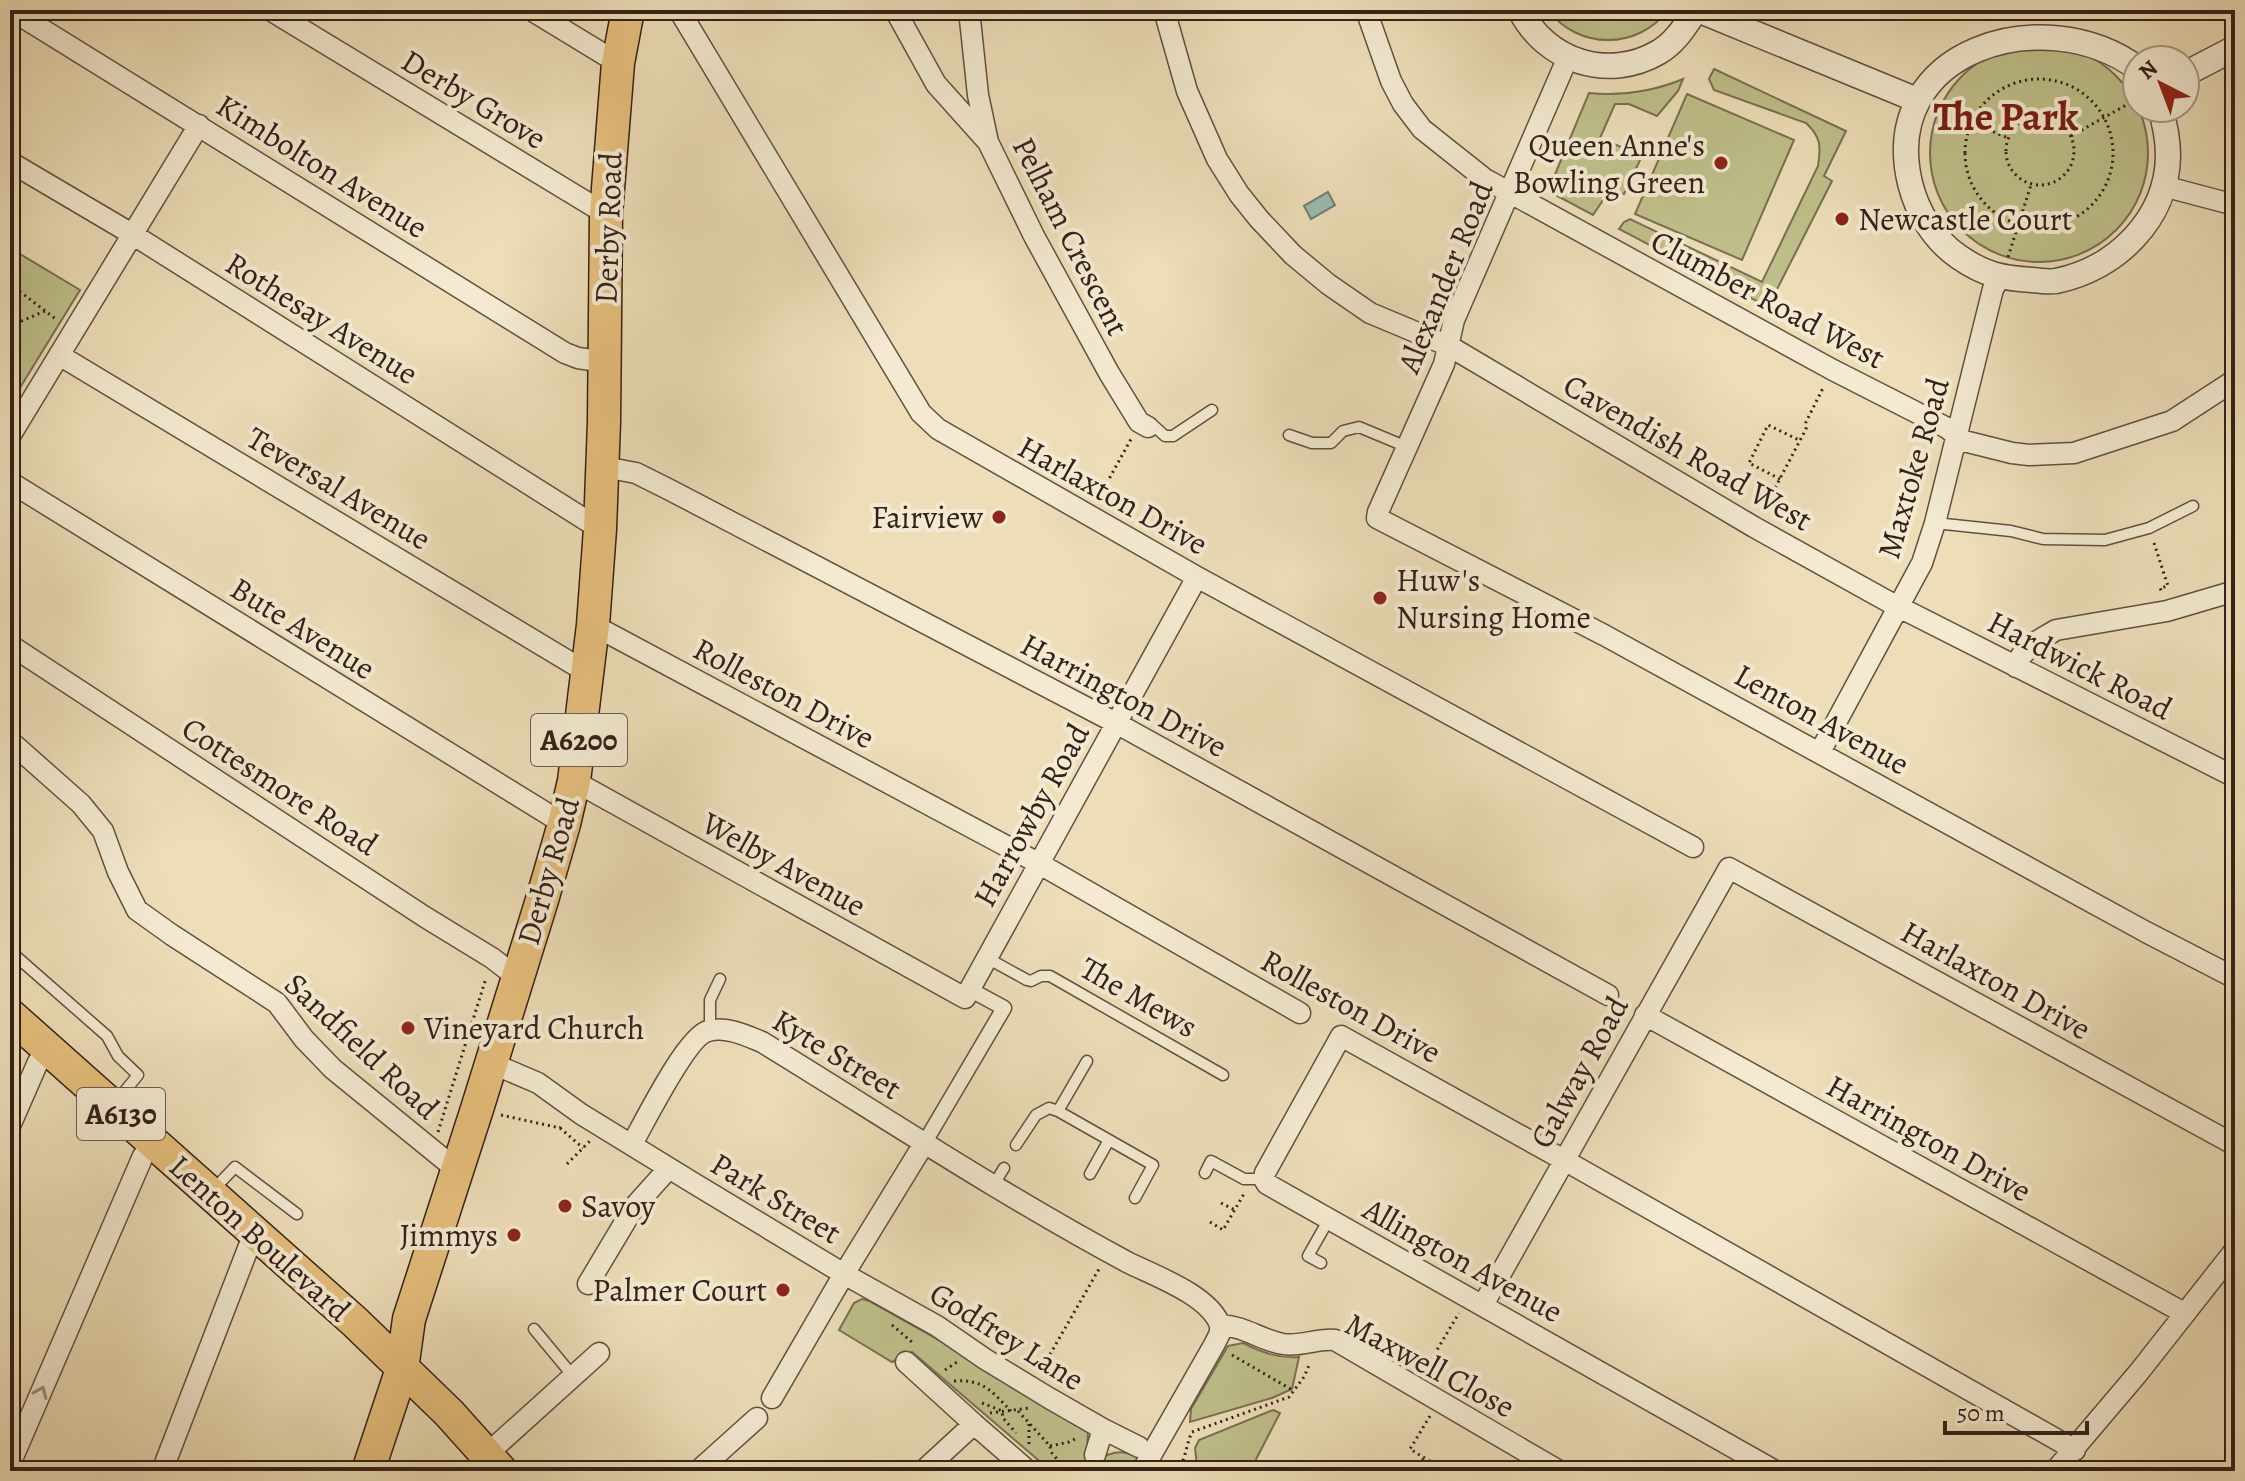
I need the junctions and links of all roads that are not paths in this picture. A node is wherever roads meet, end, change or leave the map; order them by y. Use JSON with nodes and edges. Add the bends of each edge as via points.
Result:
{"nodes":[{"id":1,"x":11,"y":10,"type":"edge"},
{"id":2,"x":270,"y":10,"type":"edge"},
{"id":3,"x":531,"y":10,"type":"edge"},
{"id":4,"x":628,"y":10,"type":"edge"},
{"id":5,"x":679,"y":10,"type":"edge"},
{"id":6,"x":895,"y":10,"type":"edge"},
{"id":7,"x":969,"y":10,"type":"edge"},
{"id":8,"x":1164,"y":10,"type":"edge"},
{"id":9,"x":1366,"y":10,"type":"edge"},
{"id":10,"x":1520,"y":10,"type":"edge"},
{"id":11,"x":1697,"y":10,"type":"edge"},
{"id":12,"x":2235,"y":48,"type":"edge"},
{"id":13,"x":2121,"y":53,"type":"edge"},
{"id":14,"x":604,"y":55,"type":"junction"},
{"id":15,"x":1568,"y":57,"type":"junction"},
{"id":16,"x":2201,"y":66,"type":"edge"},
{"id":17,"x":1917,"y":100,"type":"junction"},
{"id":18,"x":2165,"y":124,"type":"edge"},
{"id":19,"x":199,"y":125,"type":"junction"},
{"id":20,"x":988,"y":142,"type":"junction"},
{"id":21,"x":10,"y":162,"type":"edge"},
{"id":22,"x":2163,"y":186,"type":"junction"},
{"id":23,"x":1510,"y":192,"type":"junction"},
{"id":24,"x":2235,"y":205,"type":"edge"},
{"id":25,"x":606,"y":214,"type":"junction"},
{"id":26,"x":132,"y":234,"type":"junction"},
{"id":27,"x":2000,"y":278,"type":"junction"},
{"id":28,"x":1449,"y":346,"type":"junction"},
{"id":29,"x":59,"y":355,"type":"junction"},
{"id":30,"x":605,"y":362,"type":"junction"},
{"id":31,"x":2235,"y":380,"type":"edge"},
{"id":32,"x":1212,"y":410,"type":"dead end"},
{"id":33,"x":1144,"y":425,"type":"joint"},
{"id":34,"x":1956,"y":433,"type":"junction"},
{"id":35,"x":1289,"y":435,"type":"dead end"},
{"id":36,"x":10,"y":436,"type":"edge"},
{"id":37,"x":1407,"y":447,"type":"junction"},
{"id":38,"x":604,"y":467,"type":"junction"},
{"id":39,"x":10,"y":482,"type":"edge"},
{"id":40,"x":2193,"y":506,"type":"dead end"},
{"id":41,"x":1377,"y":518,"type":"joint"},
{"id":42,"x":1935,"y":523,"type":"junction"},
{"id":43,"x":600,"y":529,"type":"junction"},
{"id":44,"x":1197,"y":577,"type":"junction"},
{"id":45,"x":2235,"y":591,"type":"edge"},
{"id":46,"x":1899,"y":607,"type":"junction"},
{"id":47,"x":593,"y":625,"type":"junction"},
{"id":48,"x":10,"y":645,"type":"edge"},
{"id":49,"x":2016,"y":667,"type":"junction"},
{"id":50,"x":588,"y":673,"type":"junction"},
{"id":51,"x":1116,"y":723,"type":"junction"},
{"id":52,"x":10,"y":741,"type":"edge"},
{"id":53,"x":1820,"y":752,"type":"junction"},
{"id":54,"x":2235,"y":777,"type":"edge"},
{"id":55,"x":574,"y":781,"type":"junction"},
{"id":56,"x":564,"y":824,"type":"junction"},
{"id":57,"x":1693,"y":847,"type":"dead end"},
{"id":58,"x":1038,"y":863,"type":"junction"},
{"id":59,"x":1729,"y":868,"type":"joint"},
{"id":60,"x":10,"y":951,"type":"edge"},
{"id":61,"x":986,"y":958,"type":"junction"},
{"id":62,"x":518,"y":978,"type":"junction"},
{"id":63,"x":2235,"y":978,"type":"edge"},
{"id":64,"x":720,"y":979,"type":"dead end"},
{"id":65,"x":967,"y":994,"type":"junction"},
{"id":66,"x":1608,"y":995,"type":"dead end"},
{"id":67,"x":1300,"y":1013,"type":"dead end"},
{"id":68,"x":10,"y":1015,"type":"edge"},
{"id":69,"x":1645,"y":1015,"type":"junction"},
{"id":70,"x":710,"y":1030,"type":"junction"},
{"id":71,"x":48,"y":1049,"type":"junction"},
{"id":72,"x":1087,"y":1061,"type":"dead end"},
{"id":73,"x":491,"y":1063,"type":"junction"},
{"id":74,"x":1223,"y":1075,"type":"dead end"},
{"id":75,"x":112,"y":1106,"type":"junction"},
{"id":76,"x":1058,"y":1111,"type":"junction"},
{"id":77,"x":10,"y":1126,"type":"edge"},
{"id":78,"x":1109,"y":1140,"type":"junction"},
{"id":79,"x":925,"y":1142,"type":"junction"},
{"id":80,"x":155,"y":1144,"type":"junction"},
{"id":81,"x":632,"y":1144,"type":"junction"},
{"id":82,"x":1016,"y":1145,"type":"dead end"},
{"id":83,"x":2235,"y":1145,"type":"edge"},
{"id":84,"x":445,"y":1160,"type":"junction"},
{"id":85,"x":1564,"y":1160,"type":"junction"},
{"id":86,"x":669,"y":1168,"type":"junction"},
{"id":87,"x":1205,"y":1173,"type":"dead end"},
{"id":88,"x":1090,"y":1174,"type":"dead end"},
{"id":89,"x":1264,"y":1179,"type":"junction"},
{"id":90,"x":210,"y":1193,"type":"junction"},
{"id":91,"x":1135,"y":1198,"type":"dead end"},
{"id":92,"x":297,"y":1214,"type":"dead end"},
{"id":93,"x":1329,"y":1219,"type":"junction"},
{"id":94,"x":254,"y":1233,"type":"junction"},
{"id":95,"x":2235,"y":1250,"type":"edge"},
{"id":96,"x":1321,"y":1263,"type":"dead end"},
{"id":97,"x":844,"y":1274,"type":"junction"},
{"id":98,"x":588,"y":1284,"type":"dead end"},
{"id":99,"x":1476,"y":1301,"type":"junction"},
{"id":100,"x":2184,"y":1313,"type":"junction"},
{"id":101,"x":1220,"y":1325,"type":"junction"},
{"id":102,"x":534,"y":1329,"type":"dead end"},
{"id":103,"x":599,"y":1353,"type":"dead end"},
{"id":104,"x":906,"y":1362,"type":"dead end"},
{"id":105,"x":402,"y":1369,"type":"junction"},
{"id":106,"x":573,"y":1376,"type":"junction"},
{"id":107,"x":772,"y":1398,"type":"dead end"},
{"id":108,"x":757,"y":1418,"type":"dead end"},
{"id":109,"x":974,"y":1424,"type":"junction"},
{"id":110,"x":1139,"y":1447,"type":"dead end"},
{"id":111,"x":2075,"y":1450,"type":"junction"},
{"id":112,"x":493,"y":1463,"type":"edge"},
{"id":113,"x":10,"y":1464,"type":"edge"},
{"id":114,"x":162,"y":1471,"type":"edge"},
{"id":115,"x":368,"y":1471,"type":"edge"},
{"id":116,"x":698,"y":1471,"type":"edge"},
{"id":117,"x":923,"y":1471,"type":"edge"},
{"id":118,"x":1028,"y":1471,"type":"edge"},
{"id":119,"x":1142,"y":1471,"type":"edge"},
{"id":120,"x":1559,"y":1471,"type":"edge"},
{"id":121,"x":1775,"y":1471,"type":"edge"},
{"id":122,"x":2055,"y":1471,"type":"edge"}],
"edges":[{"from":1,"to":19,"type":"street","name":"Kimbolton Avenue"},
{"from":2,"to":25,"type":"street","name":"Derby Grove"},
{"from":3,"to":14,"type":"street"},
{"from":4,"to":14,"type":"main road","name":"Derby Road","number":"A6200"},
{"from":5,"to":44,"type":"street","name":"Harlaxton Drive","via":[[921,413],[958,442]]},
{"from":6,"to":20,"type":"street","via":[[936,84]]},
{"from":7,"to":20,"type":"street","name":"Pelham Crescent"},
{"from":8,"to":28,"type":"street","name":"Cavendish Road West","via":[[1187,91],[1217,159],[1259,219],[1293,255],[1370,313]]},
{"from":9,"to":23,"type":"street","name":"Clumber Road West","via":[[1391,81],[1422,129]]},
{"from":10,"to":15,"type":"street","via":[[1537,36]]},
{"from":11,"to":15,"type":"street","via":[[1679,37],[1658,53],[1625,65],[1595,65]]},
{"from":11,"to":17,"type":"street"},
{"from":12,"to":16,"type":"street"},
{"from":13,"to":17,"type":"street","via":[[2094,34],[2064,24],[2001,26],[1970,39],[1937,67]]},
{"from":14,"to":25,"type":"main road","name":"Derby Road","number":"A6200"},
{"from":15,"to":23,"type":"street","name":"Alexander Road"},
{"from":17,"to":27,"type":"street","via":[[1907,133],[1906,166],[1914,198],[1928,225],[1953,252]]},
{"from":18,"to":22,"type":"street","via":[[2168,157]]},
{"from":19,"to":26,"type":"street"},
{"from":19,"to":30,"type":"street","name":"Kimbolton Avenue","via":[[565,353]]},
{"from":20,"to":33,"type":"street","name":"Pelham Crescent","via":[[1109,373]]},
{"from":21,"to":26,"type":"street","name":"Rothesay Avenue"},
{"from":22,"to":24,"type":"street"},
{"from":22,"to":27,"type":"street","via":[[2146,225],[2123,251],[2085,273],[2053,282]]},
{"from":23,"to":28,"type":"street","name":"Alexander Road","via":[[1454,320]]},
{"from":23,"to":34,"type":"street","name":"Clumber Road West"},
{"from":25,"to":30,"type":"main road","name":"Derby Road","number":"A6200"},
{"from":26,"to":29,"type":"street"},
{"from":26,"to":43,"type":"street","name":"Rothesay Avenue"},
{"from":27,"to":34,"type":"street","name":"Maxtoke Road"},
{"from":28,"to":37,"type":"street","name":"Alexander Road"},
{"from":28,"to":46,"type":"street","name":"Cavendish Road West"},
{"from":29,"to":36,"type":"street"},
{"from":29,"to":50,"type":"street","name":"Teversal Avenue"},
{"from":30,"to":38,"type":"main road","name":"Derby Road","number":"A6200"},
{"from":31,"to":34,"type":"street","name":"Clumber Road West","via":[[2172,421],[2074,453],[2012,453],[1964,441]]},
{"from":32,"to":33,"type":"lane","via":[[1173,436]]},
{"from":34,"to":42,"type":"street","name":"Maxtoke Road"},
{"from":35,"to":37,"type":"lane","via":[[1331,443],[1343,431],[1359,427]]},
{"from":37,"to":41,"type":"street","name":"Alexander Road"},
{"from":38,"to":43,"type":"main road","name":"Derby Road","number":"A6200"},
{"from":38,"to":51,"type":"street","name":"Harrington Drive","via":[[636,473]]},
{"from":39,"to":56,"type":"street","name":"Bute Avenue"},
{"from":40,"to":42,"type":"lane","via":[[2149,528],[2105,540],[2043,539]]},
{"from":41,"to":53,"type":"street","name":"Lenton Avenue"},
{"from":42,"to":46,"type":"street","name":"Maxtoke Road"},
{"from":43,"to":47,"type":"main road","name":"Derby Road","number":"A6200"},
{"from":44,"to":51,"type":"street","name":"Harrowby Road"},
{"from":44,"to":57,"type":"street","name":"Harlaxton Drive"},
{"from":45,"to":49,"type":"street","via":[[2167,611],[2056,630],[2034,643]]},
{"from":46,"to":49,"type":"street","name":"Hardwick Road"},
{"from":46,"to":53,"type":"street","name":"Maxtoke Road"},
{"from":47,"to":50,"type":"main road","name":"Derby Road","number":"A6200"},
{"from":47,"to":58,"type":"street","name":"Rolleston Drive"},
{"from":48,"to":62,"type":"street","name":"Cottesmore Road"},
{"from":49,"to":54,"type":"street","name":"Hardwick Road"},
{"from":50,"to":55,"type":"main road","name":"Derby Road","number":"A6200"},
{"from":51,"to":58,"type":"street","name":"Harrowby Road"},
{"from":51,"to":66,"type":"street","name":"Harrington Drive"},
{"from":52,"to":84,"type":"street","name":"Sandfield Road","via":[[81,804],[103,831],[137,910],[277,1003],[333,1069]]},
{"from":53,"to":63,"type":"street","name":"Lenton Avenue"},
{"from":55,"to":56,"type":"main road","name":"Derby Road","number":"A6200"},
{"from":55,"to":65,"type":"street","name":"Welby Avenue"},
{"from":56,"to":62,"type":"main road","name":"Derby Road","number":"A6200"},
{"from":58,"to":61,"type":"street","name":"Harrowby Road"},
{"from":58,"to":67,"type":"street","name":"Rolleston Drive"},
{"from":59,"to":69,"type":"street","name":"Galway Road"},
{"from":59,"to":83,"type":"street","name":"Harlaxton Drive"},
{"from":60,"to":75,"type":"lane","via":[[107,1036],[138,1075]]},
{"from":61,"to":65,"type":"street","name":"Harrowby Road"},
{"from":61,"to":74,"type":"lane","name":"The Mews","via":[[1027,980],[1050,976]]},
{"from":62,"to":73,"type":"main road","name":"Derby Road","number":"A6200"},
{"from":64,"to":70,"type":"lane","via":[[710,1000]]},
{"from":65,"to":79,"type":"street","via":[[1004,1008]]},
{"from":68,"to":71,"type":"main road","name":"Lenton Boulevard","number":"A6130"},
{"from":69,"to":85,"type":"street","name":"Galway Road"},
{"from":69,"to":100,"type":"street","name":"Harrington Drive"},
{"from":70,"to":79,"type":"street","name":"Kyte Street","via":[[739,1032],[762,1042]]},
{"from":70,"to":81,"type":"street","via":[[686,1049]]},
{"from":71,"to":75,"type":"main road","name":"Lenton Boulevard","number":"A6130"},
{"from":71,"to":77,"type":"street"},
{"from":72,"to":76,"type":"lane"},
{"from":73,"to":81,"type":"street","name":"Park Street","via":[[538,1083]]},
{"from":73,"to":84,"type":"main road","name":"Derby Road","number":"A6200","via":[[477,1109]]},
{"from":75,"to":80,"type":"main road","name":"Lenton Boulevard","number":"A6130"},
{"from":76,"to":78,"type":"lane"},
{"from":76,"to":82,"type":"lane","via":[[1049,1108],[1036,1115]]},
{"from":78,"to":88,"type":"lane"},
{"from":78,"to":91,"type":"lane","via":[[1153,1165]]},
{"from":79,"to":97,"type":"street","name":"Park Street"},
{"from":79,"to":101,"type":"street","via":[[998,1177],[1109,1252],[1205,1304]]},
{"from":80,"to":90,"type":"main road","name":"Lenton Boulevard","number":"A6130"},
{"from":113,"to":80,"type":"street","one_way":true,"via":[[143,1156]]},
{"from":81,"to":86,"type":"street","name":"Park Street"},
{"from":84,"to":105,"type":"main road","name":"Derby Road","number":"A6200"},
{"from":85,"to":89,"type":"street","name":"Rolleston Drive","via":[[1341,1036]]},
{"from":85,"to":99,"type":"street","name":"Galway Road"},
{"from":85,"to":111,"type":"street","name":"Rolleston Drive"},
{"from":86,"to":97,"type":"street","name":"Park Street"},
{"from":86,"to":98,"type":"street","via":[[634,1207]]},
{"from":87,"to":89,"type":"lane","via":[[1211,1161],[1244,1179]]},
{"from":89,"to":93,"type":"street","name":"Allington Avenue"},
{"from":90,"to":92,"type":"lane","via":[[235,1167]]},
{"from":90,"to":94,"type":"main road","name":"Lenton Boulevard","number":"A6130"},
{"from":93,"to":96,"type":"lane","via":[[1308,1256]]},
{"from":93,"to":99,"type":"street","name":"Allington Avenue"},
{"from":94,"to":105,"type":"main road","name":"Lenton Boulevard","number":"A6130"},
{"from":94,"to":114,"type":"street"},
{"from":95,"to":100,"type":"street"},
{"from":97,"to":107,"type":"street"},
{"from":97,"to":110,"type":"street","name":"Godfrey Lane","via":[[1040,1393],[1100,1441]]},
{"from":99,"to":121,"type":"street","name":"Allington Avenue"},
{"from":100,"to":111,"type":"street"},
{"from":101,"to":119,"type":"street","via":[[1214,1345]]},
{"from":101,"to":120,"type":"street","name":"Maxwell Close","via":[[1234,1325],[1282,1344],[1335,1340]]},
{"from":102,"to":106,"type":"lane"},
{"from":103,"to":106,"type":"street"},
{"from":104,"to":109,"type":"street"},
{"from":105,"to":112,"type":"main road","name":"Lenton Boulevard","number":"A6130"},
{"from":105,"to":115,"type":"main road","name":"Derby Road","number":"A6200"},
{"from":106,"to":112,"type":"street"},
{"from":108,"to":116,"type":"street"},
{"from":109,"to":117,"type":"street"},
{"from":109,"to":118,"type":"street"},
{"from":111,"to":122,"type":"street"}]}
